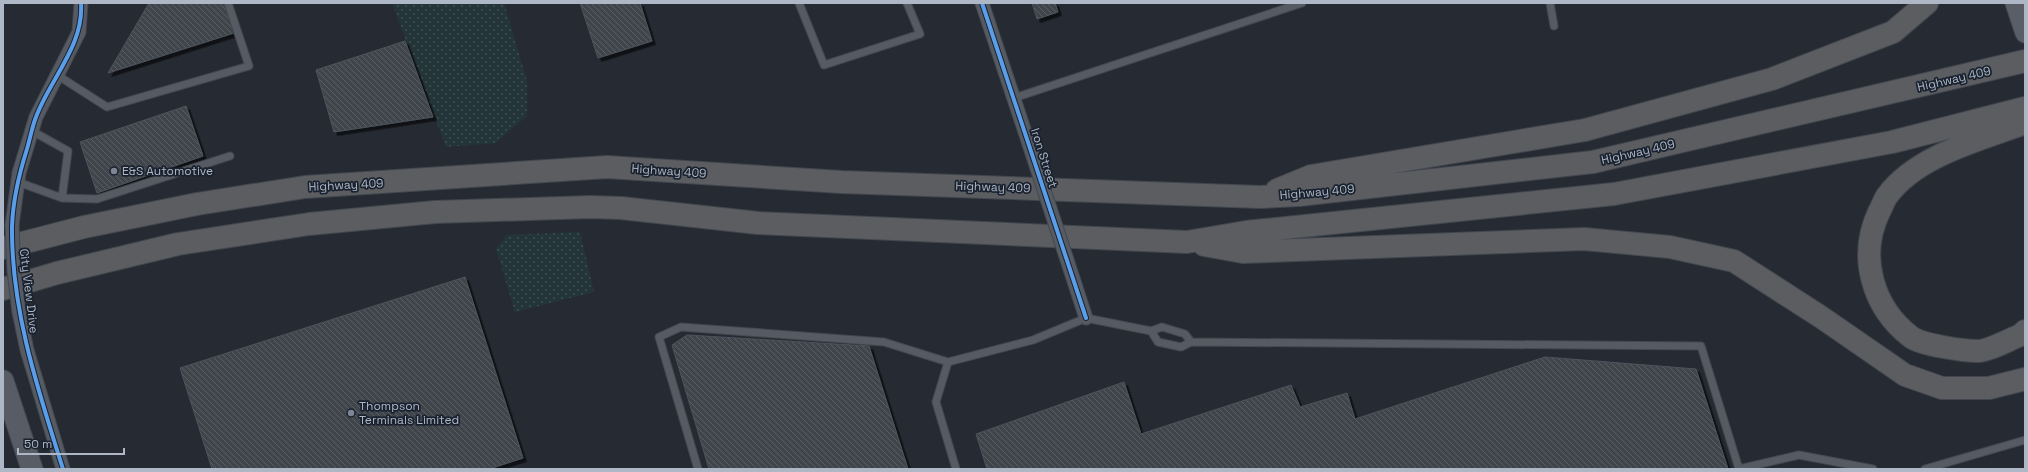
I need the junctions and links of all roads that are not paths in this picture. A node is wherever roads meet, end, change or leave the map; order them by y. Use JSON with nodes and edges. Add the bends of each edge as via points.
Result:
{"nodes":[{"id":1,"x":81,"y":3,"type":"edge"},
{"id":2,"x":228,"y":3,"type":"edge"},
{"id":3,"x":799,"y":3,"type":"edge"},
{"id":4,"x":907,"y":3,"type":"edge"},
{"id":5,"x":982,"y":3,"type":"edge"},
{"id":6,"x":1302,"y":3,"type":"edge"},
{"id":7,"x":1550,"y":3,"type":"edge"},
{"id":8,"x":1927,"y":3,"type":"edge"},
{"id":9,"x":1554,"y":26,"type":"dead end"},
{"id":10,"x":2025,"y":58,"type":"edge"},
{"id":11,"x":2025,"y":61,"type":"edge"},
{"id":12,"x":2002,"y":68,"type":"junction"},
{"id":13,"x":57,"y":76,"type":"junction"},
{"id":14,"x":1014,"y":98,"type":"junction"},
{"id":15,"x":2025,"y":108,"type":"edge"},
{"id":16,"x":2025,"y":123,"type":"edge"},
{"id":17,"x":32,"y":130,"type":"junction"},
{"id":18,"x":230,"y":156,"type":"dead end"},
{"id":19,"x":18,"y":182,"type":"junction"},
{"id":20,"x":1260,"y":197,"type":"junction"},
{"id":21,"x":62,"y":198,"type":"junction"},
{"id":22,"x":1187,"y":242,"type":"junction"},
{"id":23,"x":3,"y":248,"type":"edge"},
{"id":24,"x":3,"y":289,"type":"edge"},
{"id":25,"x":1086,"y":318,"type":"junction"},
{"id":26,"x":1151,"y":331,"type":"junction"},
{"id":27,"x":2025,"y":331,"type":"edge"},
{"id":28,"x":1191,"y":342,"type":"junction"},
{"id":29,"x":948,"y":362,"type":"junction"},
{"id":30,"x":2025,"y":379,"type":"edge"},
{"id":31,"x":3,"y":381,"type":"edge"},
{"id":32,"x":2025,"y":440,"type":"edge"},
{"id":33,"x":32,"y":469,"type":"edge"},
{"id":34,"x":63,"y":469,"type":"edge"},
{"id":35,"x":698,"y":469,"type":"edge"},
{"id":36,"x":956,"y":469,"type":"edge"},
{"id":37,"x":1739,"y":469,"type":"edge"},
{"id":38,"x":1873,"y":469,"type":"edge"},
{"id":39,"x":1925,"y":469,"type":"edge"}],
"edges":[{"from":1,"to":13,"type":"street","name":"City View Drive","via":[[79,32]]},
{"from":2,"to":13,"type":"lane","via":[[248,66],[107,107]]},
{"from":3,"to":4,"type":"lane","via":[[824,65],[920,34]]},
{"from":5,"to":14,"type":"street","name":"Iron Street"},
{"from":6,"to":14,"type":"lane"},
{"from":7,"to":9,"type":"lane"},
{"from":8,"to":20,"type":"highway","via":[[1893,32],[1772,79],[1585,130],[1311,176]]},
{"from":10,"to":12,"type":"highway"},
{"from":11,"to":12,"type":"highway","name":"Highway 409"},
{"from":12,"to":20,"type":"highway","name":"Highway 409","via":[[1593,162]]},
{"from":13,"to":17,"type":"street","name":"City View Drive"},
{"from":14,"to":25,"type":"street","name":"Iron Street","bridge":true},
{"from":15,"to":22,"type":"highway","via":[[1892,142],[1614,194],[1246,232]]},
{"from":16,"to":27,"type":"highway","via":[[1944,153],[1910,173],[1887,196],[1873,224],[1868,256],[1875,291],[1891,317],[1912,338],[1943,347],[1980,351],[2021,335]]},
{"from":17,"to":19,"type":"street","name":"City View Drive"},
{"from":17,"to":21,"type":"lane","via":[[68,151]]},
{"from":18,"to":21,"type":"lane","via":[[97,199]]},
{"from":19,"to":21,"type":"lane"},
{"from":19,"to":34,"type":"street","name":"City View Drive","bridge":true,"via":[[12,225],[19,312],[29,357]]},
{"from":20,"to":23,"type":"highway","name":"Highway 409","via":[[841,182],[607,167],[305,187],[189,205],[84,227]]},
{"from":22,"to":24,"type":"highway","via":[[758,223],[621,208],[435,212],[309,224],[178,244],[57,273]]},
{"from":22,"to":30,"type":"highway","via":[[1243,252],[1584,239],[1670,247],[1734,261],[1821,316],[1905,375],[1942,388],[1989,388]]},
{"from":25,"to":26,"type":"lane"},
{"from":25,"to":29,"type":"lane","via":[[1033,340]]},
{"from":26,"to":28,"type":"lane","via":[[1162,327],[1185,334]]},
{"from":26,"to":28,"type":"lane","via":[[1158,342],[1181,347]]},
{"from":28,"to":37,"type":"lane","via":[[1701,346]]},
{"from":29,"to":35,"type":"lane","via":[[884,342],[681,327],[659,337]]},
{"from":29,"to":36,"type":"lane","via":[[936,402]]},
{"from":31,"to":33,"type":"main road"},
{"from":32,"to":39,"type":"lane"},
{"from":37,"to":38,"type":"lane","via":[[1799,455]]}]}
